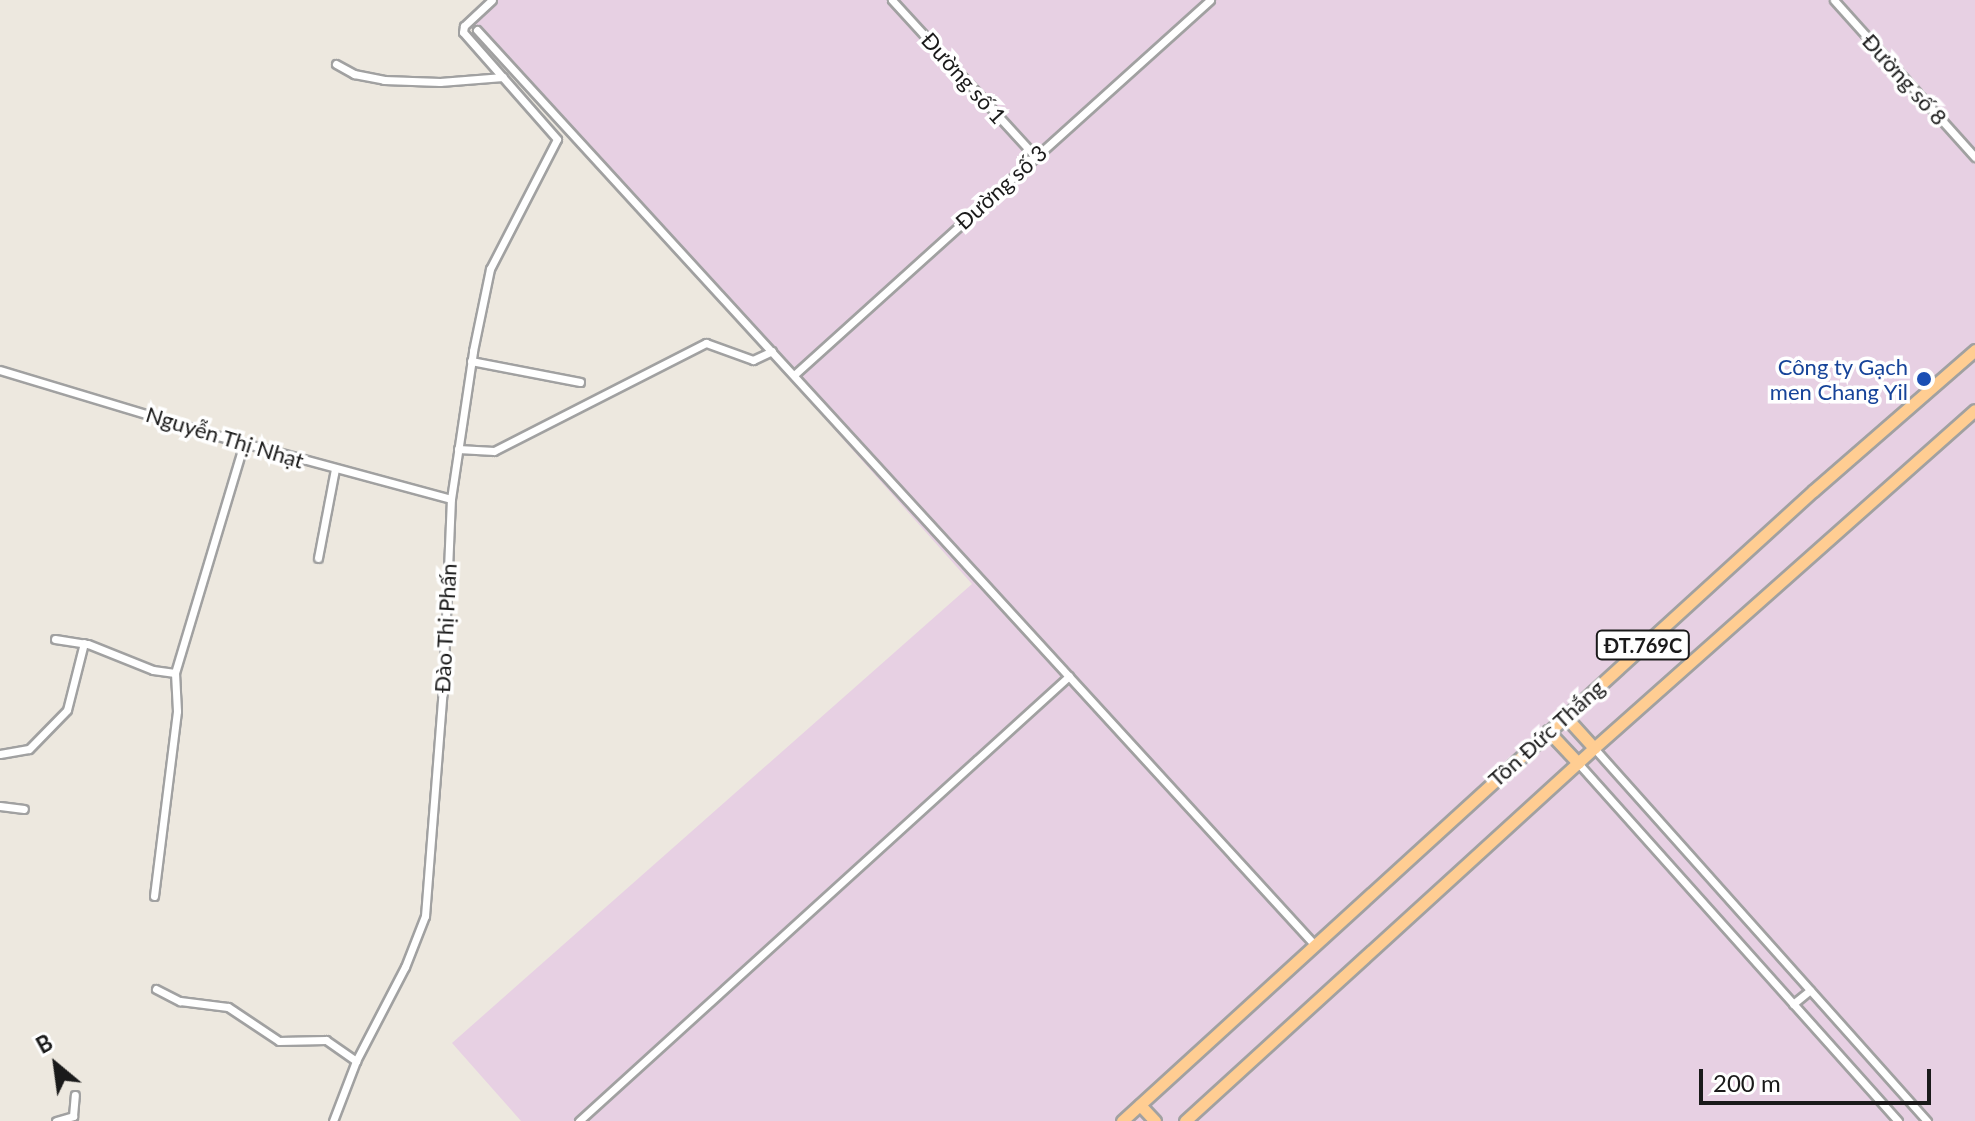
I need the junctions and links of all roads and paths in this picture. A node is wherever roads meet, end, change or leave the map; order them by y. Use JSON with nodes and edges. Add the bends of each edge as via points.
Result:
{"nodes":[{"id":1,"x":492,"y":0,"type":"edge"},
{"id":2,"x":892,"y":0,"type":"edge"},
{"id":3,"x":1210,"y":0,"type":"edge"},
{"id":4,"x":1834,"y":0,"type":"edge"},
{"id":5,"x":477,"y":30,"type":"dead end"},
{"id":6,"x":336,"y":64,"type":"dead end"},
{"id":7,"x":503,"y":77,"type":"junction"},
{"id":8,"x":1035,"y":156,"type":"junction"},
{"id":9,"x":1975,"y":157,"type":"edge"},
{"id":10,"x":1975,"y":350,"type":"edge"},
{"id":11,"x":772,"y":351,"type":"junction"},
{"id":12,"x":471,"y":361,"type":"junction"},
{"id":13,"x":0,"y":370,"type":"edge"},
{"id":14,"x":794,"y":375,"type":"junction"},
{"id":15,"x":580,"y":382,"type":"dead end"},
{"id":16,"x":1975,"y":410,"type":"edge"},
{"id":17,"x":244,"y":443,"type":"junction"},
{"id":18,"x":458,"y":449,"type":"junction"},
{"id":19,"x":335,"y":469,"type":"junction"},
{"id":20,"x":451,"y":499,"type":"junction"},
{"id":21,"x":318,"y":558,"type":"dead end"},
{"id":22,"x":55,"y":639,"type":"dead end"},
{"id":23,"x":84,"y":643,"type":"junction"},
{"id":24,"x":175,"y":673,"type":"junction"},
{"id":25,"x":1069,"y":676,"type":"junction"},
{"id":26,"x":1565,"y":716,"type":"junction"},
{"id":27,"x":1548,"y":731,"type":"junction"},
{"id":28,"x":1594,"y":748,"type":"junction"},
{"id":29,"x":0,"y":754,"type":"edge"},
{"id":30,"x":1578,"y":763,"type":"junction"},
{"id":31,"x":0,"y":806,"type":"edge"},
{"id":32,"x":24,"y":809,"type":"dead end"},
{"id":33,"x":154,"y":896,"type":"dead end"},
{"id":34,"x":1314,"y":944,"type":"junction"},
{"id":35,"x":156,"y":989,"type":"dead end"},
{"id":36,"x":1810,"y":990,"type":"junction"},
{"id":37,"x":1793,"y":1004,"type":"junction"},
{"id":38,"x":356,"y":1061,"type":"junction"},
{"id":39,"x":75,"y":1095,"type":"dead end"},
{"id":40,"x":1140,"y":1105,"type":"junction"},
{"id":41,"x":56,"y":1121,"type":"edge"},
{"id":42,"x":333,"y":1121,"type":"edge"},
{"id":43,"x":579,"y":1121,"type":"edge"},
{"id":44,"x":1122,"y":1121,"type":"edge"},
{"id":45,"x":1155,"y":1121,"type":"edge"},
{"id":46,"x":1185,"y":1121,"type":"edge"},
{"id":47,"x":1898,"y":1121,"type":"edge"},
{"id":48,"x":1927,"y":1121,"type":"edge"}],
"edges":[{"from":1,"to":7,"type":"street","via":[[463,32]]},
{"from":2,"to":8,"type":"street","name":"Đường số 1"},
{"from":3,"to":8,"type":"street","name":"Đường số 3"},
{"from":4,"to":9,"type":"street","name":"Đường số 8"},
{"from":5,"to":11,"type":"street"},
{"from":6,"to":7,"type":"street","via":[[384,80]]},
{"from":7,"to":12,"type":"street","name":"Đào Thị Phấn","via":[[557,139],[490,269]]},
{"from":8,"to":14,"type":"street","name":"Đường số 3"},
{"from":10,"to":26,"type":"main road","name":"Tôn Đức Thắng","number":"ĐT.769C"},
{"from":11,"to":14,"type":"street"},
{"from":11,"to":18,"type":"street","via":[[753,360],[706,343],[494,451]]},
{"from":12,"to":15,"type":"street"},
{"from":12,"to":18,"type":"street","name":"Đào Thị Phấn"},
{"from":13,"to":17,"type":"street","name":"Nguyễn Thị Nhạt"},
{"from":14,"to":25,"type":"street"},
{"from":16,"to":28,"type":"main road","name":"Tôn Đức Thắng","number":"ĐT.769C"},
{"from":17,"to":19,"type":"street","name":"Nguyễn Thị Nhạt"},
{"from":17,"to":24,"type":"street"},
{"from":18,"to":20,"type":"street","name":"Đào Thị Phấn"},
{"from":19,"to":20,"type":"street","name":"Nguyễn Thị Nhạt"},
{"from":19,"to":21,"type":"street"},
{"from":20,"to":38,"type":"street","name":"Đào Thị Phấn","via":[[425,916]]},
{"from":22,"to":23,"type":"street"},
{"from":23,"to":24,"type":"street","via":[[153,670]]},
{"from":23,"to":29,"type":"street","via":[[67,710],[29,749]]},
{"from":24,"to":33,"type":"street","via":[[177,711]]},
{"from":25,"to":34,"type":"street"},
{"from":25,"to":43,"type":"street"},
{"from":26,"to":27,"type":"main road","name":"Tôn Đức Thắng","number":"ĐT.769C"},
{"from":26,"to":28,"type":"main road"},
{"from":27,"to":30,"type":"main road"},
{"from":27,"to":34,"type":"main road","name":"Tôn Đức Thắng","number":"ĐT.769C"},
{"from":28,"to":30,"type":"main road","name":"Tôn Đức Thắng","number":"ĐT.769C"},
{"from":28,"to":36,"type":"street"},
{"from":30,"to":37,"type":"street"},
{"from":30,"to":46,"type":"main road","name":"Tôn Đức Thắng","number":"ĐT.769C"},
{"from":31,"to":32,"type":"street"},
{"from":34,"to":40,"type":"main road","name":"Tôn Đức Thắng","number":"ĐT.769C"},
{"from":35,"to":38,"type":"street","via":[[180,1001],[228,1007],[279,1041],[326,1040]]},
{"from":36,"to":37,"type":"street"},
{"from":36,"to":48,"type":"street"},
{"from":37,"to":47,"type":"street"},
{"from":38,"to":42,"type":"street","name":"Đào Thị Phấn"},
{"from":39,"to":41,"type":"street","via":[[73,1116]]},
{"from":40,"to":44,"type":"main road","name":"Tôn Đức Thắng","number":"ĐT.769C"},
{"from":40,"to":45,"type":"main road"}]}
